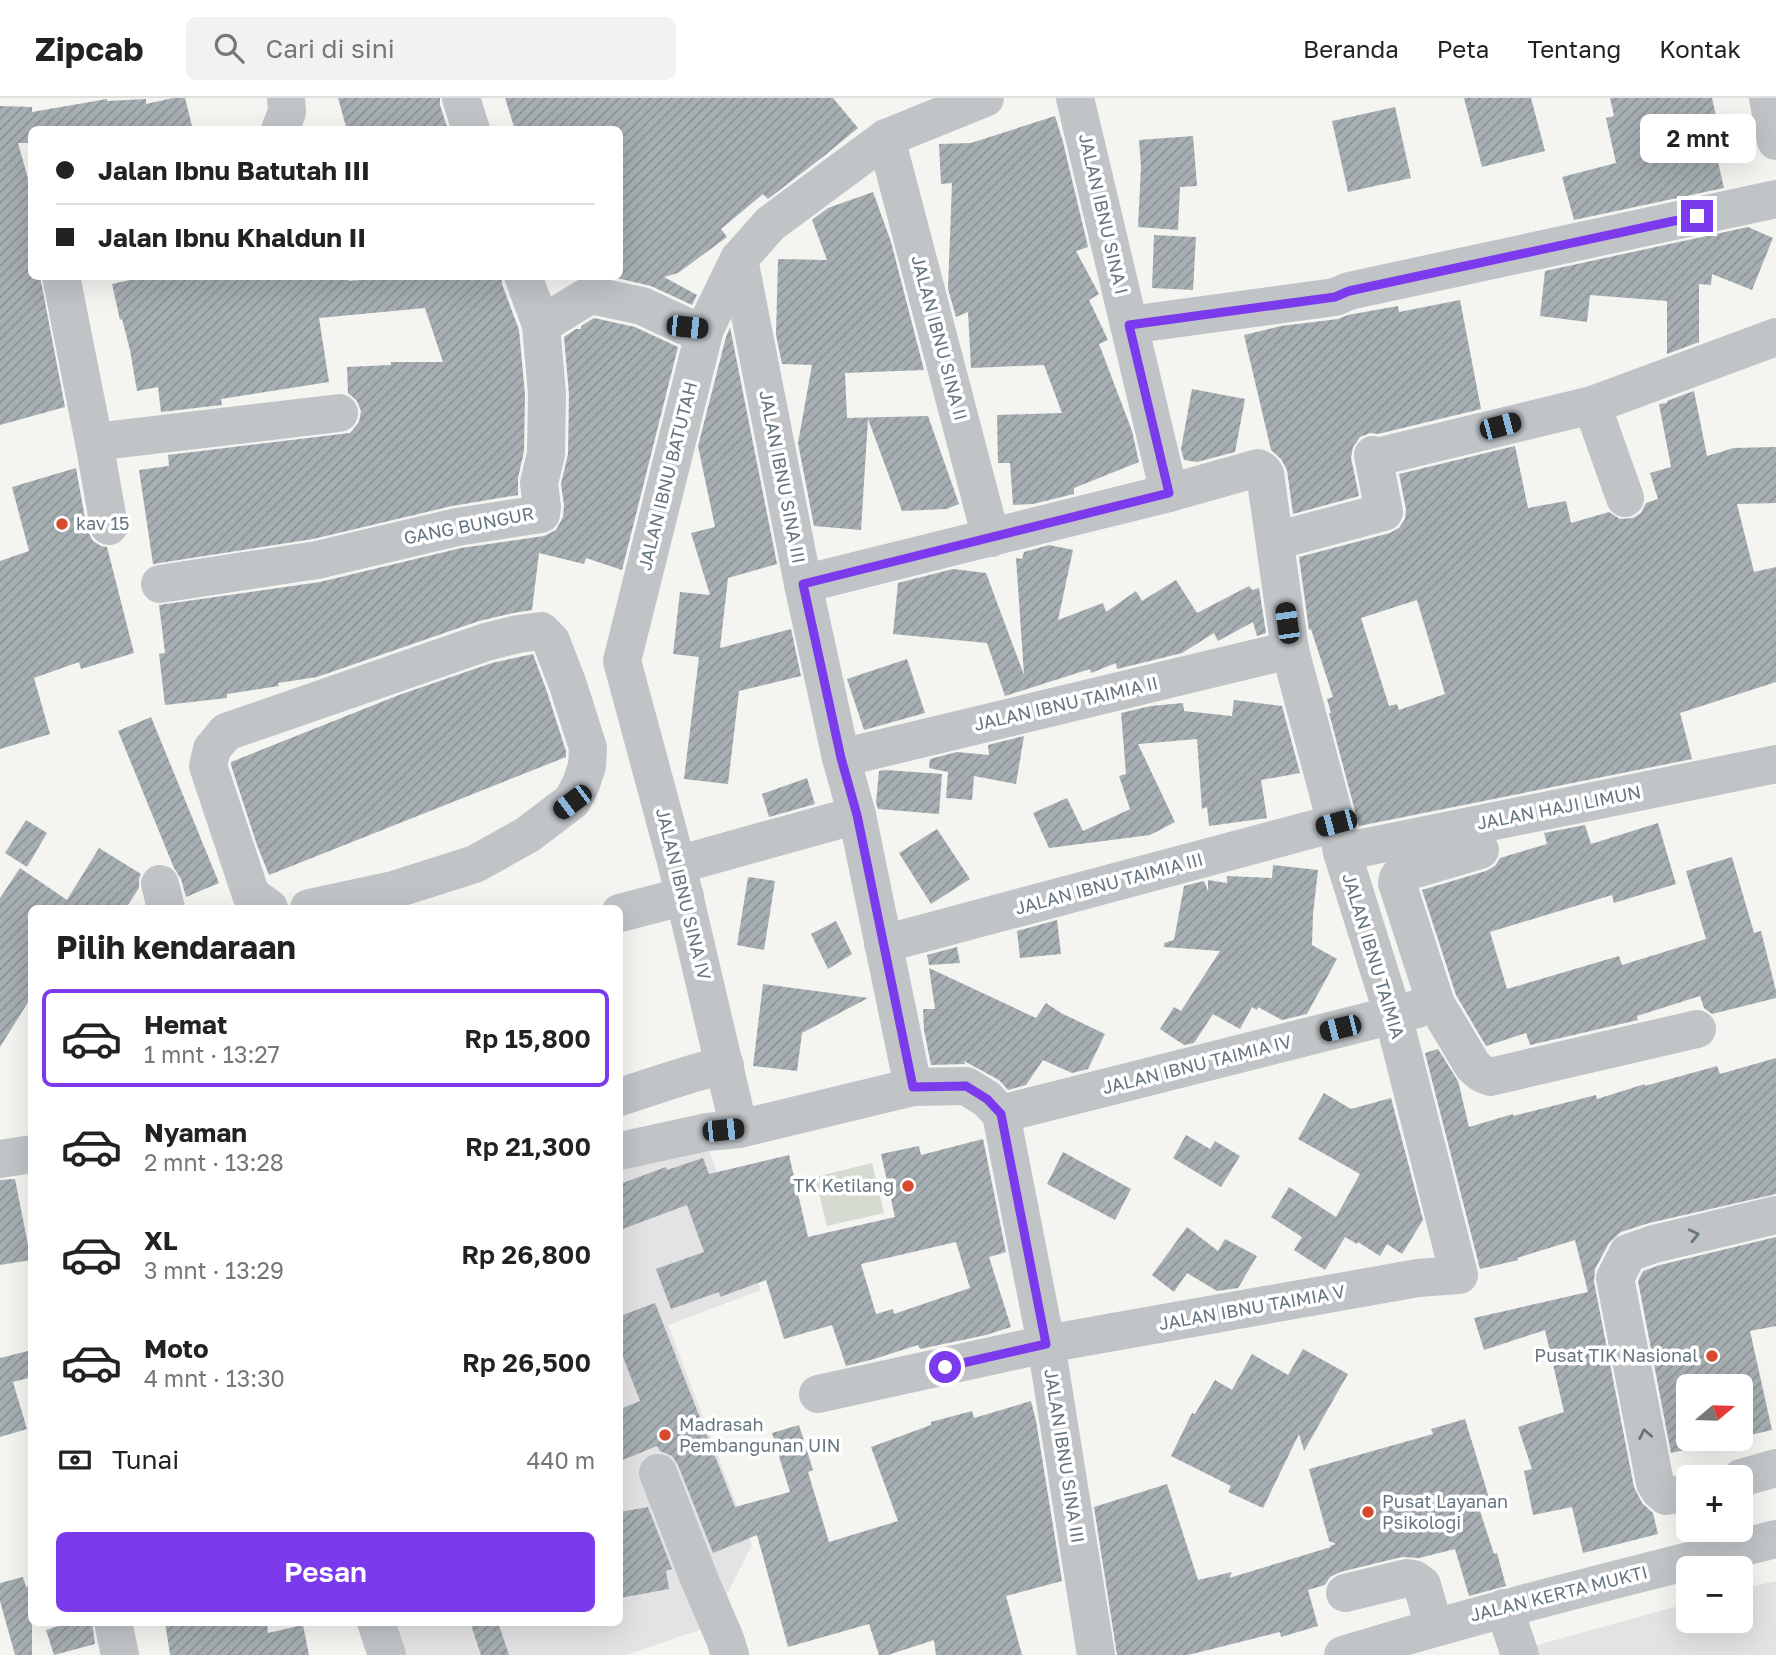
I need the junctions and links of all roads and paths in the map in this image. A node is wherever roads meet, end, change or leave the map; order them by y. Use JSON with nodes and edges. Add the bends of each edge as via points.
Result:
{"nodes":[{"id":1,"x":461,"y":98,"type":"edge"},
{"id":2,"x":985,"y":98,"type":"edge"},
{"id":3,"x":1075,"y":98,"type":"edge"},
{"id":4,"x":1768,"y":98,"type":"edge"},
{"id":5,"x":470,"y":126,"type":"edge"},
{"id":6,"x":887,"y":138,"type":"junction"},
{"id":7,"x":1776,"y":141,"type":"edge"},
{"id":8,"x":1776,"y":199,"type":"edge"},
{"id":9,"x":739,"y":259,"type":"junction"},
{"id":10,"x":62,"y":280,"type":"edge"},
{"id":11,"x":524,"y":280,"type":"edge"},
{"id":12,"x":541,"y":325,"type":"junction"},
{"id":13,"x":1129,"y":325,"type":"junction"},
{"id":14,"x":705,"y":329,"type":"junction"},
{"id":15,"x":1776,"y":337,"type":"edge"},
{"id":16,"x":1592,"y":405,"type":"junction"},
{"id":17,"x":338,"y":413,"type":"dead end"},
{"id":18,"x":94,"y":442,"type":"junction"},
{"id":19,"x":1169,"y":493,"type":"junction"},
{"id":20,"x":1625,"y":498,"type":"dead end"},
{"id":21,"x":108,"y":526,"type":"dead end"},
{"id":22,"x":990,"y":538,"type":"junction"},
{"id":23,"x":1275,"y":541,"type":"junction"},
{"id":24,"x":160,"y":584,"type":"dead end"},
{"id":25,"x":803,"y":584,"type":"junction"},
{"id":26,"x":1290,"y":650,"type":"junction"},
{"id":27,"x":622,"y":661,"type":"junction"},
{"id":28,"x":568,"y":685,"type":"junction"},
{"id":29,"x":841,"y":758,"type":"junction"},
{"id":30,"x":1776,"y":764,"type":"edge"},
{"id":31,"x":857,"y":815,"type":"junction"},
{"id":32,"x":1339,"y":838,"type":"junction"},
{"id":33,"x":1480,"y":850,"type":"dead end"},
{"id":34,"x":681,"y":881,"type":"junction"},
{"id":35,"x":265,"y":905,"type":"edge"},
{"id":36,"x":323,"y":905,"type":"edge"},
{"id":37,"x":623,"y":911,"type":"edge"},
{"id":38,"x":883,"y":944,"type":"junction"},
{"id":39,"x":1436,"y":1004,"type":"junction"},
{"id":40,"x":1393,"y":1015,"type":"junction"},
{"id":41,"x":1696,"y":1029,"type":"dead end"},
{"id":42,"x":725,"y":1065,"type":"junction"},
{"id":43,"x":913,"y":1087,"type":"junction"},
{"id":44,"x":623,"y":1096,"type":"edge"},
{"id":45,"x":1001,"y":1114,"type":"junction"},
{"id":46,"x":739,"y":1129,"type":"junction"},
{"id":47,"x":623,"y":1150,"type":"edge"},
{"id":48,"x":1776,"y":1215,"type":"edge"},
{"id":49,"x":1459,"y":1275,"type":"joint"},
{"id":50,"x":1046,"y":1344,"type":"junction"},
{"id":51,"x":818,"y":1394,"type":"dead end"},
{"id":52,"x":1776,"y":1468,"type":"edge"},
{"id":53,"x":658,"y":1473,"type":"dead end"},
{"id":54,"x":1753,"y":1475,"type":"edge"},
{"id":55,"x":1676,"y":1496,"type":"edge"},
{"id":56,"x":1776,"y":1539,"type":"edge"},
{"id":57,"x":1345,"y":1593,"type":"dead end"},
{"id":58,"x":1492,"y":1611,"type":"junction"},
{"id":59,"x":377,"y":1626,"type":"edge"},
{"id":60,"x":1434,"y":1627,"type":"junction"},
{"id":61,"x":387,"y":1655,"type":"edge"},
{"id":62,"x":730,"y":1655,"type":"edge"},
{"id":63,"x":1096,"y":1655,"type":"edge"},
{"id":64,"x":1343,"y":1655,"type":"edge"},
{"id":65,"x":1492,"y":1655,"type":"edge"},
{"id":66,"x":1520,"y":1655,"type":"edge"}],
"edges":[{"from":1,"to":5,"type":"street"},
{"from":2,"to":6,"type":"street","name":"JALAN IBNU BATUTAH"},
{"from":3,"to":13,"type":"street","name":"JALAN IBNU SINA I"},
{"from":4,"to":7,"type":"street"},
{"from":6,"to":9,"type":"street","name":"JALAN IBNU BATUTAH","via":[[770,224]]},
{"from":6,"to":22,"type":"street","name":"JALAN IBNU SINA II"},
{"from":8,"to":13,"type":"street","via":[[1335,297]]},
{"from":9,"to":14,"type":"street","name":"JALAN IBNU BATUTAH"},
{"from":9,"to":25,"type":"street","name":"JALAN IBNU SINA III"},
{"from":10,"to":18,"type":"street"},
{"from":11,"to":12,"type":"street","name":"GANG BUNGUR"},
{"from":12,"to":14,"type":"street","via":[[590,295],[642,306],[687,327]]},
{"from":12,"to":24,"type":"street","name":"GANG BUNGUR","via":[[547,394],[546,454],[539,483],[541,514],[457,527],[317,560]]},
{"from":13,"to":19,"type":"street","name":"JALAN IBNU SINA I"},
{"from":14,"to":27,"type":"street","name":"JALAN IBNU BATUTAH"},
{"from":15,"to":16,"type":"street"},
{"from":16,"to":20,"type":"street"},
{"from":16,"to":23,"type":"street","via":[[1373,455],[1384,512]]},
{"from":17,"to":18,"type":"street"},
{"from":18,"to":21,"type":"street"},
{"from":19,"to":22,"type":"street"},
{"from":19,"to":23,"type":"street","name":"JALAN IBNU TAIMIA","via":[[1258,468],[1265,474]]},
{"from":22,"to":25,"type":"street"},
{"from":23,"to":26,"type":"street","name":"JALAN IBNU TAIMIA"},
{"from":25,"to":29,"type":"street","name":"JALAN IBNU SINA III"},
{"from":26,"to":29,"type":"street","name":"JALAN IBNU TAIMIA II"},
{"from":26,"to":32,"type":"street","name":"JALAN IBNU TAIMIA"},
{"from":27,"to":28,"type":"street"},
{"from":27,"to":34,"type":"street","name":"JALAN IBNU SINA IV"},
{"from":28,"to":35,"type":"street","via":[[551,641],[541,631],[518,634],[226,732],[212,749],[208,766],[251,895]]},
{"from":28,"to":36,"type":"street","via":[[588,748],[587,766],[572,802],[527,835],[475,864],[393,890]]},
{"from":29,"to":31,"type":"street","name":"JALAN IBNU SINA III"},
{"from":30,"to":32,"type":"street","name":"JALAN HAJI LIMUN"},
{"from":31,"to":34,"type":"street"},
{"from":31,"to":38,"type":"street","name":"JALAN IBNU SINA III"},
{"from":32,"to":38,"type":"street","name":"JALAN IBNU TAIMIA III"},
{"from":32,"to":40,"type":"street","name":"JALAN IBNU TAIMIA"},
{"from":33,"to":39,"type":"street","via":[[1402,873],[1396,883]]},
{"from":34,"to":37,"type":"street"},
{"from":34,"to":42,"type":"street","name":"JALAN IBNU SINA IV"},
{"from":38,"to":43,"type":"street","name":"JALAN IBNU SINA III"},
{"from":39,"to":40,"type":"street","name":"JALAN IBNU TAIMIA IV"},
{"from":39,"to":41,"type":"street","via":[[1473,1066],[1490,1077]]},
{"from":40,"to":45,"type":"street","name":"JALAN IBNU TAIMIA IV"},
{"from":40,"to":49,"type":"street","name":"JALAN IBNU TAIMIA"},
{"from":42,"to":44,"type":"street"},
{"from":42,"to":46,"type":"street","name":"JALAN IBNU SINA IV"},
{"from":43,"to":45,"type":"street","via":[[966,1086]]},
{"from":43,"to":46,"type":"street"},
{"from":45,"to":50,"type":"street","name":"JALAN IBNU SINA III"},
{"from":46,"to":47,"type":"street"},
{"from":55,"to":48,"type":"street","one_way":true,"via":[[1666,1496],[1655,1483],[1615,1278],[1628,1253]]},
{"from":49,"to":50,"type":"street","name":"JALAN IBNU TAIMIA V","via":[[1418,1278]]},
{"from":50,"to":51,"type":"street","name":"JALAN IBNU TAIMIA V"},
{"from":50,"to":63,"type":"street","name":"JALAN IBNU SINA III"},
{"from":52,"to":54,"type":"street"},
{"from":53,"to":62,"type":"street"},
{"from":56,"to":58,"type":"street","name":"JALAN KERTA MUKTI"},
{"from":57,"to":60,"type":"street","via":[[1414,1579],[1422,1586]]},
{"from":58,"to":60,"type":"street","name":"JALAN KERTA MUKTI"},
{"from":58,"to":65,"type":"street"},
{"from":58,"to":66,"type":"street"},
{"from":59,"to":61,"type":"street"},
{"from":60,"to":64,"type":"street","name":"JALAN KERTA MUKTI"}]}
